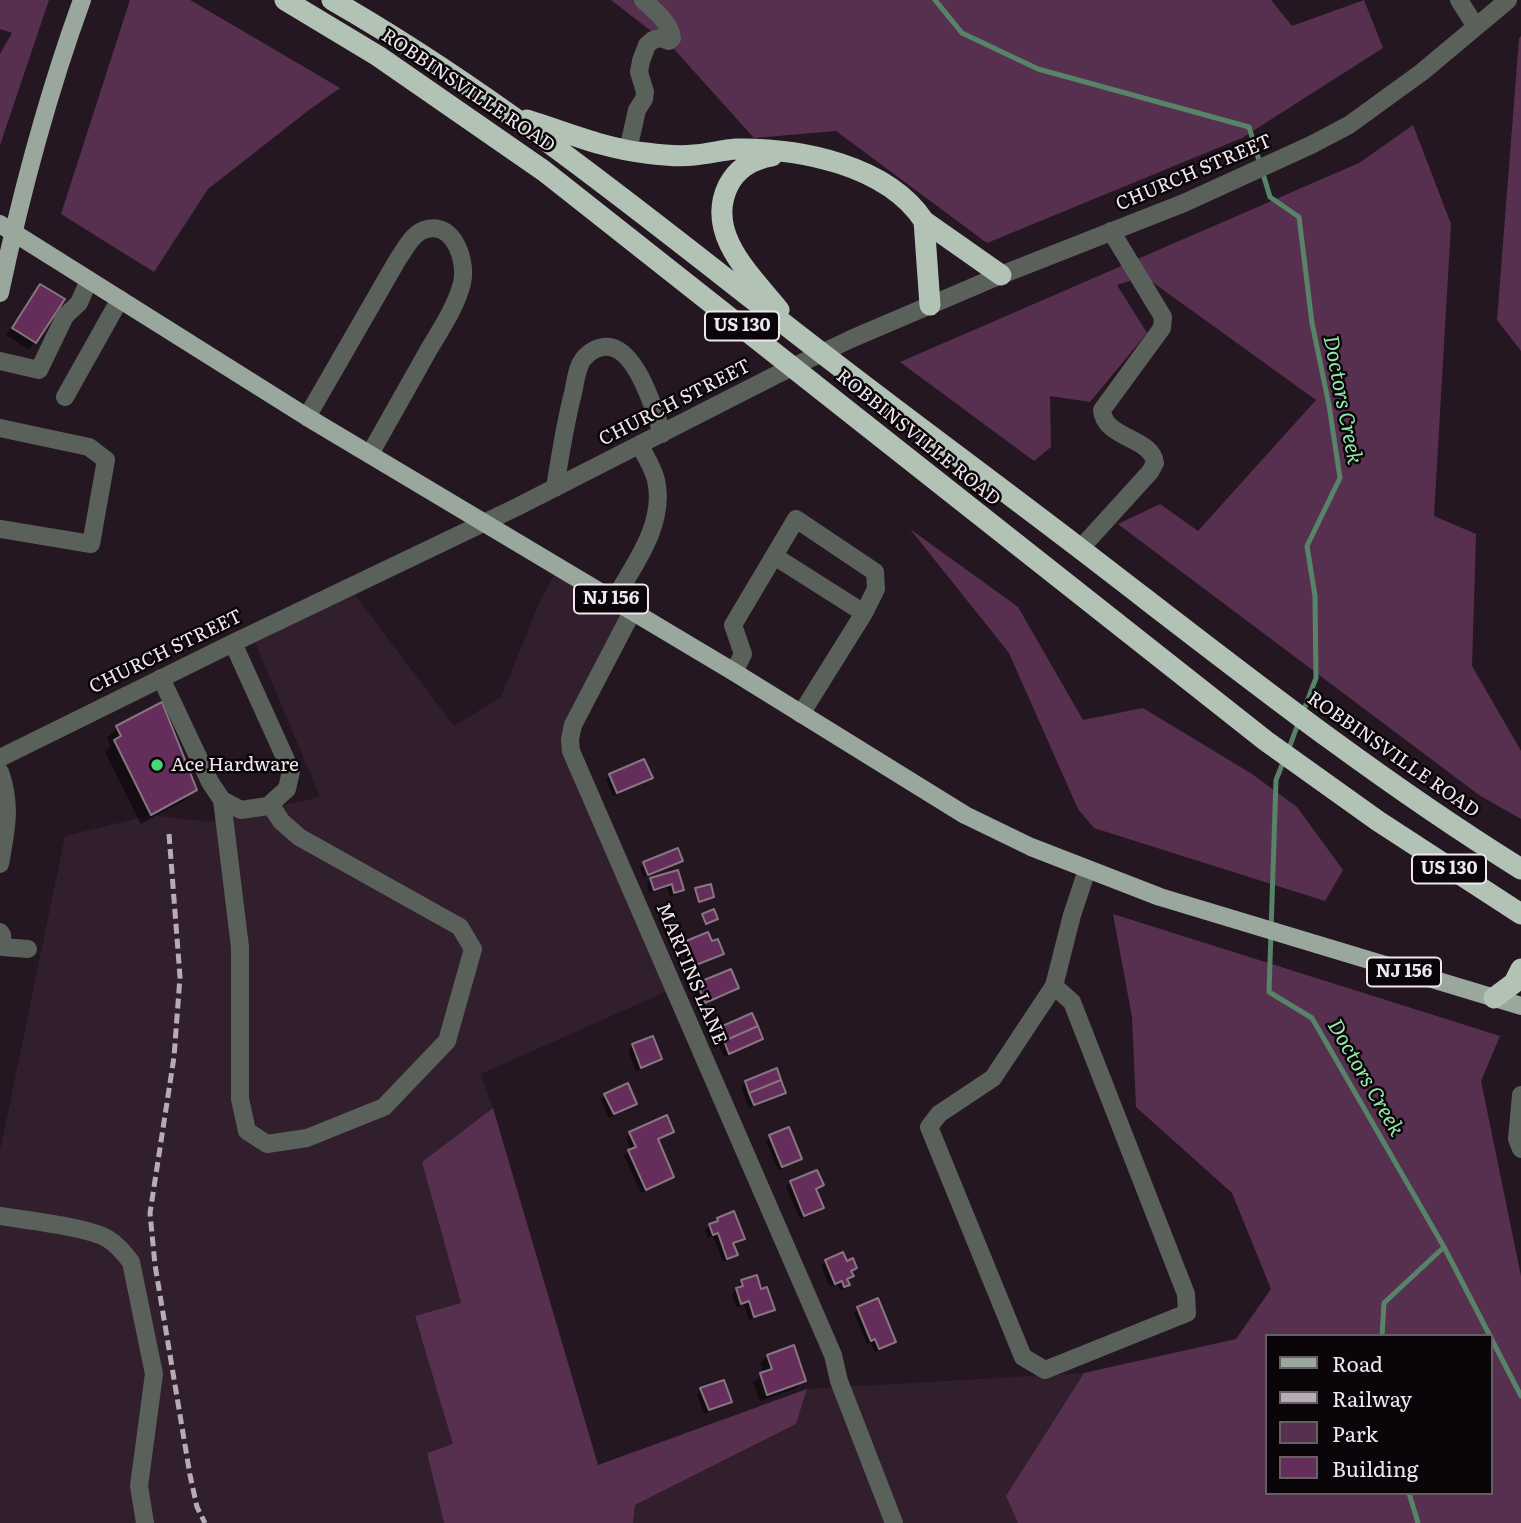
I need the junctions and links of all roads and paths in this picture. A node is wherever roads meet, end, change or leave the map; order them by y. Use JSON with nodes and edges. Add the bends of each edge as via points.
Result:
{"nodes":[{"id":1,"x":82,"y":0,"type":"edge"},
{"id":2,"x":285,"y":0,"type":"edge"},
{"id":3,"x":332,"y":0,"type":"edge"},
{"id":4,"x":643,"y":0,"type":"edge"},
{"id":5,"x":1459,"y":0,"type":"edge"},
{"id":6,"x":1507,"y":0,"type":"edge"},
{"id":7,"x":1476,"y":27,"type":"junction"},
{"id":8,"x":508,"y":114,"type":"junction"},
{"id":9,"x":628,"y":150,"type":"junction"},
{"id":10,"x":799,"y":155,"type":"junction"},
{"id":11,"x":924,"y":221,"type":"junction"},
{"id":12,"x":6,"y":228,"type":"edge"},
{"id":13,"x":1111,"y":231,"type":"junction"},
{"id":14,"x":1001,"y":275,"type":"junction"},
{"id":15,"x":89,"y":281,"type":"junction"},
{"id":16,"x":0,"y":293,"type":"edge"},
{"id":17,"x":120,"y":299,"type":"junction"},
{"id":18,"x":930,"y":305,"type":"junction"},
{"id":19,"x":802,"y":338,"type":"junction"},
{"id":20,"x":0,"y":361,"type":"edge"},
{"id":21,"x":65,"y":397,"type":"dead end"},
{"id":22,"x":307,"y":417,"type":"junction"},
{"id":23,"x":0,"y":428,"type":"edge"},
{"id":24,"x":662,"y":435,"type":"junction"},
{"id":25,"x":640,"y":446,"type":"junction"},
{"id":26,"x":370,"y":454,"type":"junction"},
{"id":27,"x":555,"y":488,"type":"junction"},
{"id":28,"x":482,"y":523,"type":"junction"},
{"id":29,"x":0,"y":529,"type":"edge"},
{"id":30,"x":1080,"y":549,"type":"junction"},
{"id":31,"x":774,"y":555,"type":"junction"},
{"id":32,"x":613,"y":601,"type":"junction"},
{"id":33,"x":632,"y":612,"type":"junction"},
{"id":34,"x":863,"y":613,"type":"junction"},
{"id":35,"x":233,"y":643,"type":"junction"},
{"id":36,"x":734,"y":672,"type":"junction"},
{"id":37,"x":161,"y":678,"type":"junction"},
{"id":38,"x":802,"y":714,"type":"junction"},
{"id":39,"x":0,"y":758,"type":"edge"},
{"id":40,"x":0,"y":772,"type":"edge"},
{"id":41,"x":222,"y":800,"type":"junction"},
{"id":42,"x":270,"y":804,"type":"junction"},
{"id":43,"x":0,"y":864,"type":"edge"},
{"id":44,"x":1521,"y":869,"type":"edge"},
{"id":45,"x":1087,"y":870,"type":"junction"},
{"id":46,"x":1520,"y":916,"type":"edge"},
{"id":47,"x":0,"y":932,"type":"edge"},
{"id":48,"x":28,"y":949,"type":"dead end"},
{"id":49,"x":1521,"y":969,"type":"edge"},
{"id":50,"x":1054,"y":986,"type":"junction"},
{"id":51,"x":1494,"y":998,"type":"junction"},
{"id":52,"x":1521,"y":1006,"type":"edge"},
{"id":53,"x":1521,"y":1095,"type":"edge"},
{"id":54,"x":1521,"y":1149,"type":"edge"},
{"id":55,"x":0,"y":1216,"type":"edge"},
{"id":56,"x":145,"y":1523,"type":"edge"},
{"id":57,"x":894,"y":1523,"type":"edge"}],
"edges":[{"from":1,"to":12,"type":"main road"},
{"from":2,"to":46,"type":"highway","name":"ROBBINSVILLE ROAD","number":"US 130","via":[[388,63],[544,171],[1266,741]]},
{"from":3,"to":8,"type":"highway","name":"ROBBINSVILLE ROAD","number":"US 130"},
{"from":4,"to":9,"type":"street","via":[[673,33],[669,41],[653,40],[644,53],[639,72],[644,99]]},
{"from":5,"to":7,"type":"street"},
{"from":6,"to":7,"type":"street","name":"CHURCH STREET"},
{"from":7,"to":13,"type":"street","name":"CHURCH STREET","via":[[1349,125],[1224,185]]},
{"from":8,"to":9,"type":"highway"},
{"from":8,"to":19,"type":"highway","name":"ROBBINSVILLE ROAD","number":"US 130"},
{"from":9,"to":10,"type":"highway","via":[[679,156],[734,149]]},
{"from":10,"to":11,"type":"highway","via":[[851,166],[876,178],[917,210]]},
{"from":10,"to":19,"type":"highway","via":[[769,156],[742,168],[731,180],[722,209],[733,251]]},
{"from":11,"to":14,"type":"highway"},
{"from":11,"to":18,"type":"highway"},
{"from":12,"to":15,"type":"main road","number":"NJ 156"},
{"from":12,"to":16,"type":"main road"},
{"from":13,"to":14,"type":"street","name":"CHURCH STREET"},
{"from":13,"to":30,"type":"street","via":[[1163,317],[1162,328],[1102,410],[1103,416],[1109,425],[1152,452],[1156,463]]},
{"from":14,"to":18,"type":"street","name":"CHURCH STREET"},
{"from":15,"to":17,"type":"main road","number":"NJ 156"},
{"from":15,"to":20,"type":"street","via":[[79,303],[65,316],[39,370]]},
{"from":17,"to":21,"type":"street"},
{"from":17,"to":22,"type":"main road","number":"NJ 156"},
{"from":18,"to":24,"type":"street","name":"CHURCH STREET","via":[[774,376]]},
{"from":19,"to":30,"type":"highway","name":"ROBBINSVILLE ROAD","number":"US 130"},
{"from":22,"to":26,"type":"main road","number":"NJ 156"},
{"from":22,"to":26,"type":"street","via":[[414,235],[440,229],[461,253],[463,281],[442,328]]},
{"from":23,"to":29,"type":"street","via":[[89,447],[106,460],[90,544]]},
{"from":24,"to":25,"type":"street","name":"CHURCH STREET"},
{"from":24,"to":27,"type":"street","via":[[632,364],[608,346],[597,348],[579,365]]},
{"from":25,"to":27,"type":"street","name":"CHURCH STREET"},
{"from":25,"to":32,"type":"street","via":[[656,479],[659,499],[651,536]]},
{"from":26,"to":28,"type":"main road","number":"NJ 156"},
{"from":27,"to":28,"type":"street","name":"CHURCH STREET"},
{"from":28,"to":32,"type":"main road","number":"NJ 156"},
{"from":28,"to":35,"type":"street","name":"CHURCH STREET"},
{"from":30,"to":44,"type":"highway","name":"ROBBINSVILLE ROAD","number":"US 130","via":[[1315,730]]},
{"from":31,"to":34,"type":"street"},
{"from":31,"to":34,"type":"street","via":[[796,519],[874,572],[876,589]]},
{"from":31,"to":36,"type":"street","via":[[733,625],[743,654]]},
{"from":32,"to":33,"type":"main road","number":"NJ 156"},
{"from":33,"to":36,"type":"main road","number":"NJ 156"},
{"from":33,"to":57,"type":"street","name":"MARTINS LANE","via":[[573,726],[571,751],[833,1355]]},
{"from":34,"to":38,"type":"street"},
{"from":35,"to":37,"type":"street","name":"CHURCH STREET"},
{"from":35,"to":42,"type":"street","via":[[291,771],[287,789]]},
{"from":36,"to":38,"type":"main road","number":"NJ 156"},
{"from":37,"to":39,"type":"street","name":"CHURCH STREET"},
{"from":37,"to":41,"type":"street"},
{"from":38,"to":45,"type":"main road","number":"NJ 156","via":[[965,815]]},
{"from":40,"to":43,"type":"street","via":[[9,807]]},
{"from":41,"to":42,"type":"street","via":[[241,810]]},
{"from":41,"to":42,"type":"street","via":[[240,947],[240,1099],[247,1131],[267,1144],[307,1138],[384,1107],[447,1041],[473,949],[460,927],[299,837]]},
{"from":45,"to":50,"type":"street"},
{"from":45,"to":51,"type":"main road","number":"NJ 156","via":[[1287,937]]},
{"from":47,"to":48,"type":"street","via":[[3,947]]},
{"from":49,"to":51,"type":"highway","via":[[1514,983]]},
{"from":50,"to":50,"type":"street","via":[[993,1078],[939,1114],[929,1127],[1023,1357],[1045,1370],[1186,1313],[1186,1294],[1072,1002]]},
{"from":51,"to":52,"type":"main road","number":"NJ 156"},
{"from":53,"to":54,"type":"street","via":[[1517,1139]]},
{"from":55,"to":56,"type":"street","via":[[105,1237],[131,1262],[154,1374],[139,1486]]}]}
